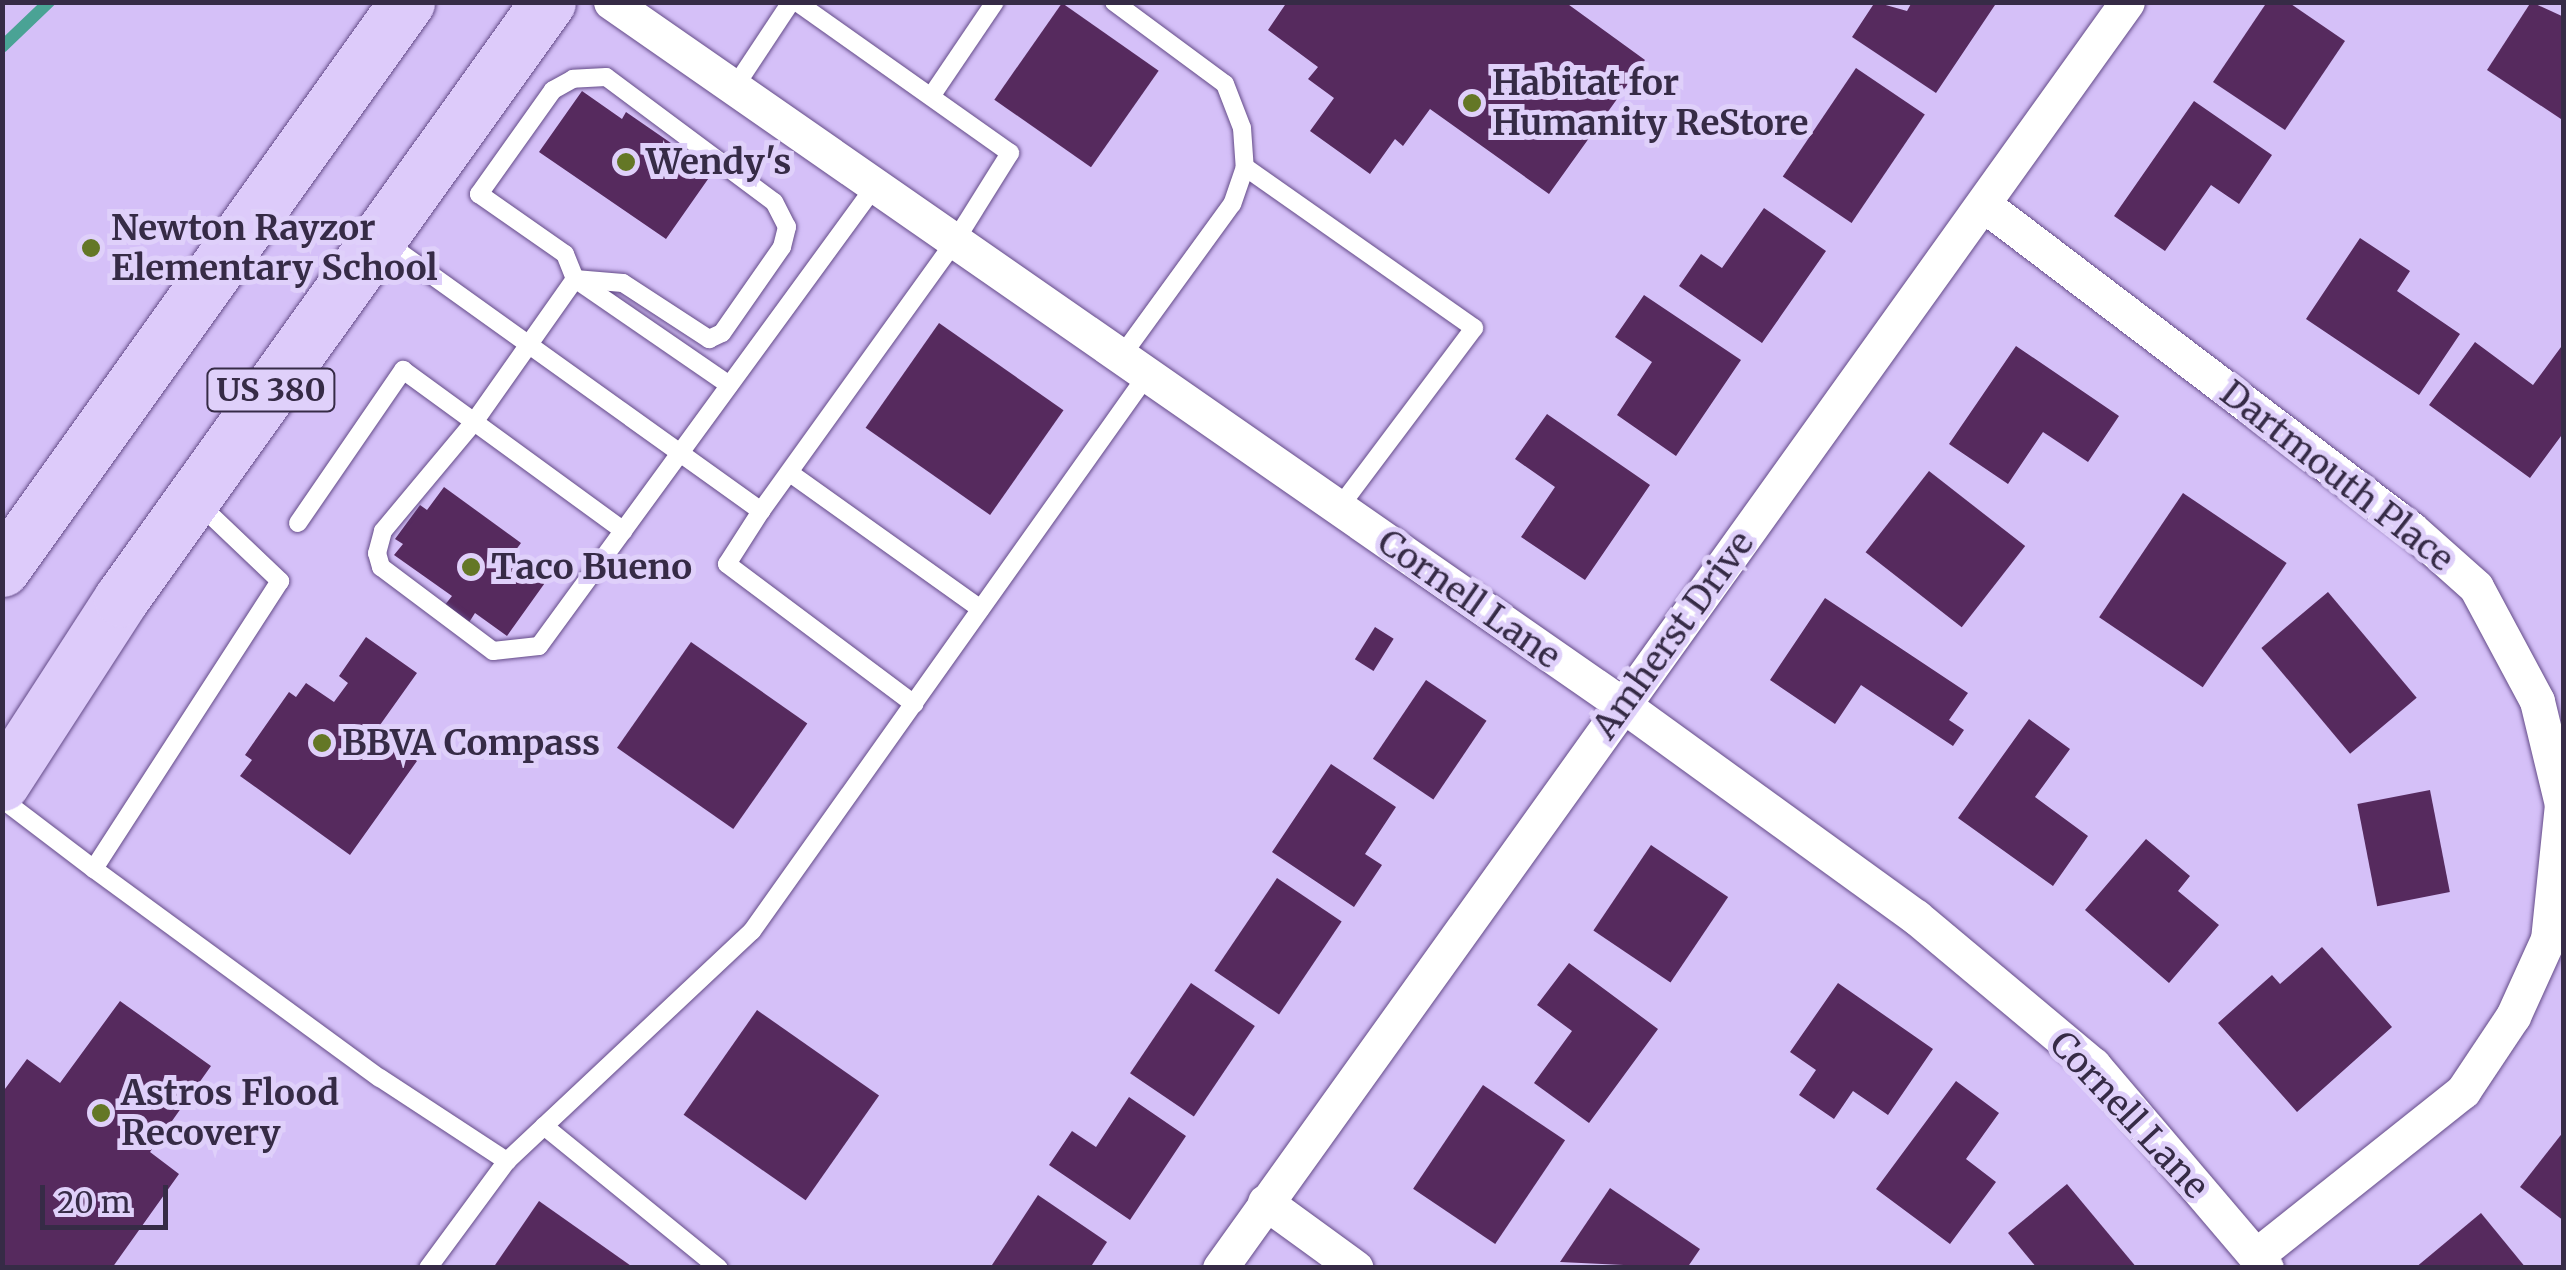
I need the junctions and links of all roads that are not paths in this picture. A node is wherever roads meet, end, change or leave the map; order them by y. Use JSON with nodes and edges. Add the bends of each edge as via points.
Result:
{"nodes":[{"id":1,"x":407,"y":2,"type":"edge"},
{"id":2,"x":548,"y":2,"type":"edge"},
{"id":3,"x":611,"y":2,"type":"edge"},
{"id":4,"x":794,"y":2,"type":"edge"},
{"id":5,"x":995,"y":2,"type":"edge"},
{"id":6,"x":1114,"y":2,"type":"edge"},
{"id":7,"x":2128,"y":2,"type":"edge"},
{"id":8,"x":734,"y":88,"type":"junction"},
{"id":9,"x":932,"y":95,"type":"junction"},
{"id":10,"x":1245,"y":167,"type":"junction"},
{"id":11,"x":875,"y":186,"type":"junction"},
{"id":12,"x":1983,"y":204,"type":"junction"},
{"id":13,"x":379,"y":238,"type":"junction"},
{"id":14,"x":955,"y":241,"type":"junction"},
{"id":15,"x":575,"y":279,"type":"junction"},
{"id":16,"x":529,"y":346,"type":"junction"},
{"id":17,"x":1134,"y":366,"type":"junction"},
{"id":18,"x":729,"y":385,"type":"junction"},
{"id":19,"x":474,"y":422,"type":"junction"},
{"id":20,"x":680,"y":453,"type":"junction"},
{"id":21,"x":790,"y":472,"type":"junction"},
{"id":22,"x":193,"y":498,"type":"junction"},
{"id":23,"x":1339,"y":508,"type":"junction"},
{"id":24,"x":761,"y":511,"type":"junction"},
{"id":25,"x":298,"y":523,"type":"dead end"},
{"id":26,"x":624,"y":531,"type":"junction"},
{"id":27,"x":2,"y":570,"type":"edge"},
{"id":28,"x":981,"y":608,"type":"junction"},
{"id":29,"x":914,"y":704,"type":"junction"},
{"id":30,"x":1622,"y":705,"type":"junction"},
{"id":31,"x":2,"y":783,"type":"edge"},
{"id":32,"x":2,"y":799,"type":"edge"},
{"id":33,"x":94,"y":869,"type":"junction"},
{"id":34,"x":544,"y":1126,"type":"junction"},
{"id":35,"x":507,"y":1161,"type":"junction"},
{"id":36,"x":1266,"y":1202,"type":"junction"},
{"id":37,"x":2262,"y":1262,"type":"edge"},
{"id":38,"x":428,"y":1268,"type":"edge"},
{"id":39,"x":720,"y":1268,"type":"edge"},
{"id":40,"x":1220,"y":1268,"type":"edge"},
{"id":41,"x":1356,"y":1268,"type":"edge"}],
"edges":[{"from":1,"to":27,"type":"main road","number":"US 380"},
{"from":2,"to":13,"type":"main road","number":"US 380"},
{"from":3,"to":8,"type":"street","name":"Cornell Lane"},
{"from":4,"to":8,"type":"lane"},
{"from":4,"to":9,"type":"lane"},
{"from":5,"to":9,"type":"lane"},
{"from":6,"to":10,"type":"lane","via":[[1225,84],[1242,128]]},
{"from":7,"to":12,"type":"street","name":"Amherst Drive"},
{"from":8,"to":11,"type":"street","name":"Cornell Lane"},
{"from":9,"to":14,"type":"lane","via":[[1010,153]]},
{"from":10,"to":17,"type":"lane","via":[[1232,204]]},
{"from":10,"to":23,"type":"lane","via":[[1474,328]]},
{"from":11,"to":14,"type":"street","name":"Cornell Lane"},
{"from":11,"to":18,"type":"lane"},
{"from":12,"to":30,"type":"street","name":"Amherst Drive"},
{"from":12,"to":37,"type":"street","name":"Dartmouth Place","via":[[2411,529],[2476,587],[2537,700],[2562,804],[2548,939],[2513,1016],[2463,1091]]},
{"from":13,"to":16,"type":"lane"},
{"from":13,"to":22,"type":"main road","number":"US 380"},
{"from":14,"to":17,"type":"street","name":"Cornell Lane"},
{"from":14,"to":21,"type":"lane"},
{"from":15,"to":15,"type":"lane","via":[[623,283],[709,339],[722,333],[782,247],[787,227],[774,202],[606,78],[573,79],[553,90],[479,194],[565,254]]},
{"from":15,"to":16,"type":"lane"},
{"from":15,"to":18,"type":"lane"},
{"from":16,"to":19,"type":"lane"},
{"from":16,"to":20,"type":"lane"},
{"from":17,"to":23,"type":"street","name":"Cornell Lane"},
{"from":17,"to":28,"type":"lane"},
{"from":18,"to":20,"type":"lane"},
{"from":19,"to":25,"type":"lane","via":[[403,370]]},
{"from":19,"to":26,"type":"lane"},
{"from":19,"to":26,"type":"lane","via":[[383,531],[377,553],[381,567],[493,651],[539,646]]},
{"from":20,"to":24,"type":"lane"},
{"from":20,"to":26,"type":"lane"},
{"from":21,"to":24,"type":"lane"},
{"from":21,"to":28,"type":"lane"},
{"from":22,"to":31,"type":"main road","number":"US 380"},
{"from":22,"to":33,"type":"lane","via":[[280,582]]},
{"from":23,"to":30,"type":"street","name":"Cornell Lane"},
{"from":24,"to":29,"type":"lane","via":[[727,564]]},
{"from":28,"to":29,"type":"lane"},
{"from":29,"to":34,"type":"lane","via":[[752,930]]},
{"from":30,"to":36,"type":"street","name":"Amherst Drive"},
{"from":30,"to":37,"type":"street","name":"Cornell Lane","via":[[1916,917],[2093,1066]]},
{"from":32,"to":33,"type":"lane"},
{"from":33,"to":35,"type":"lane","via":[[380,1078]]},
{"from":34,"to":35,"type":"lane"},
{"from":34,"to":39,"type":"lane"},
{"from":35,"to":38,"type":"lane"},
{"from":36,"to":40,"type":"street","name":"Amherst Drive"},
{"from":36,"to":41,"type":"street"}]}
